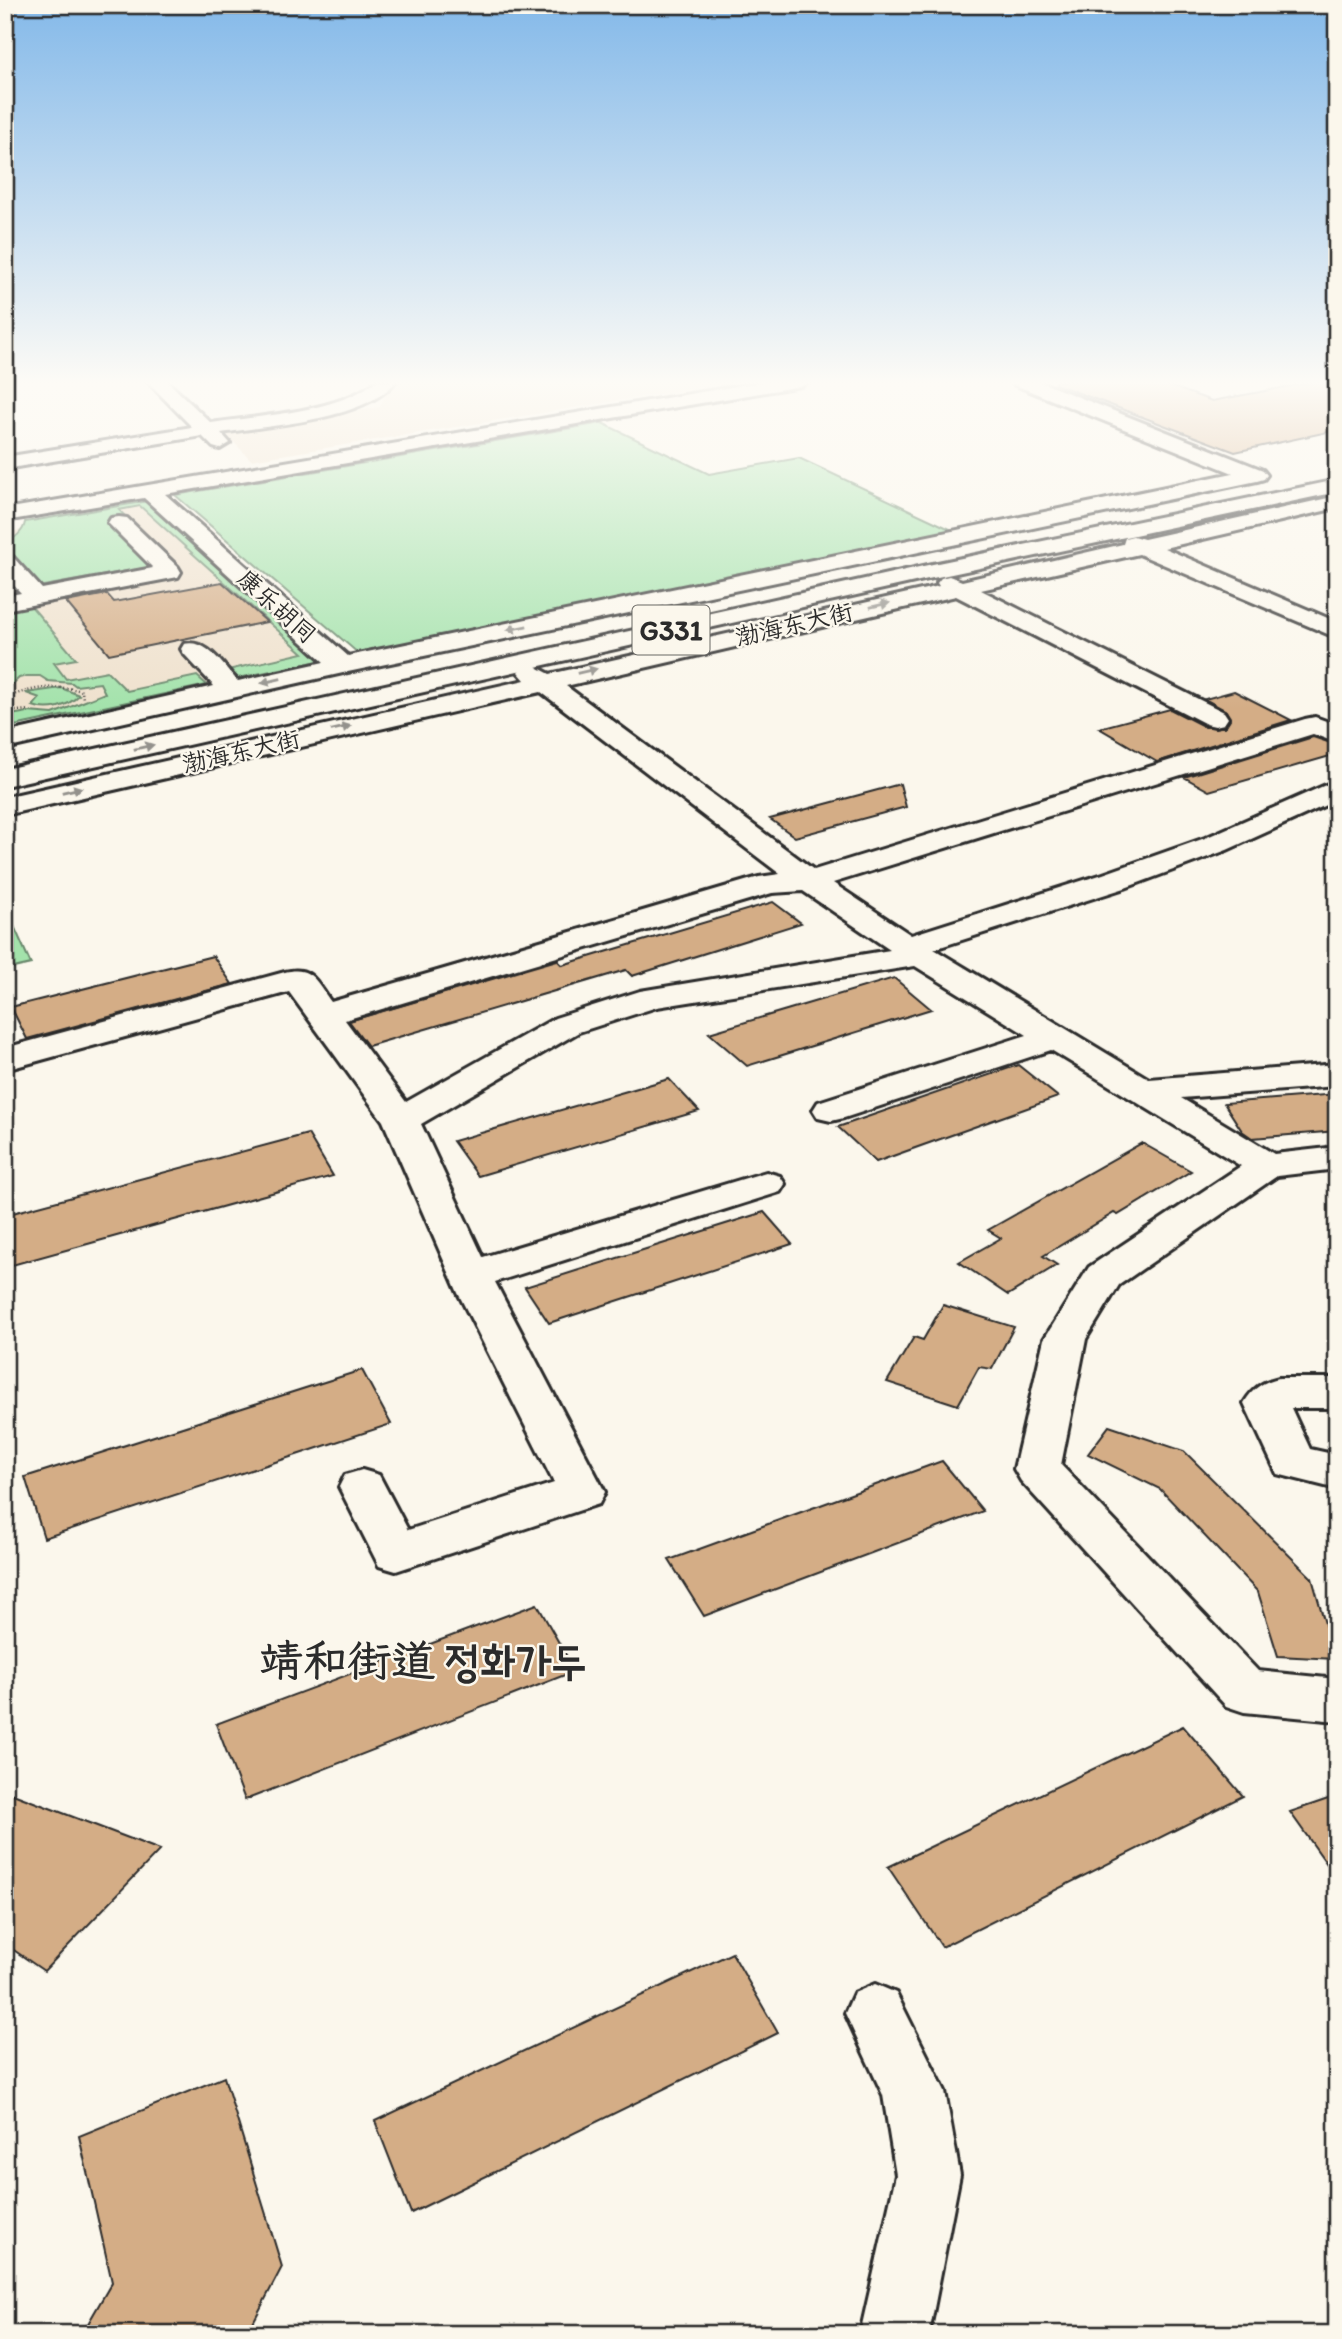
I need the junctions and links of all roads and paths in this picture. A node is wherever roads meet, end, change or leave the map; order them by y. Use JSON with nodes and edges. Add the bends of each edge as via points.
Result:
{"nodes":[{"id":1,"x":154,"y":490,"type":"edge"},
{"id":2,"x":1205,"y":490,"type":"edge"},
{"id":3,"x":1217,"y":490,"type":"edge"},
{"id":4,"x":149,"y":491,"type":"junction"},
{"id":5,"x":1336,"y":499,"type":"edge"},
{"id":6,"x":5,"y":515,"type":"edge"},
{"id":7,"x":118,"y":523,"type":"dead end"},
{"id":8,"x":1115,"y":534,"type":"junction"},
{"id":9,"x":1141,"y":546,"type":"junction"},
{"id":10,"x":5,"y":562,"type":"edge"},
{"id":11,"x":928,"y":572,"type":"junction"},
{"id":12,"x":958,"y":587,"type":"junction"},
{"id":13,"x":24,"y":592,"type":"edge"},
{"id":14,"x":5,"y":603,"type":"edge"},
{"id":15,"x":1337,"y":631,"type":"edge"},
{"id":16,"x":192,"y":649,"type":"dead end"},
{"id":17,"x":343,"y":665,"type":"junction"},
{"id":18,"x":522,"y":665,"type":"junction"},
{"id":19,"x":232,"y":690,"type":"junction"},
{"id":20,"x":5,"y":698,"type":"edge"},
{"id":21,"x":82,"y":700,"type":"dead end"},
{"id":22,"x":34,"y":710,"type":"dead end"},
{"id":23,"x":5,"y":712,"type":"edge"},
{"id":24,"x":1215,"y":718,"type":"dead end"},
{"id":25,"x":1337,"y":736,"type":"edge"},
{"id":26,"x":6,"y":759,"type":"edge"},
{"id":27,"x":1337,"y":789,"type":"edge"},
{"id":28,"x":5,"y":806,"type":"edge"},
{"id":29,"x":809,"y":881,"type":"junction"},
{"id":30,"x":914,"y":951,"type":"junction"},
{"id":31,"x":324,"y":1015,"type":"junction"},
{"id":32,"x":1055,"y":1037,"type":"junction"},
{"id":33,"x":5,"y":1059,"type":"edge"},
{"id":34,"x":1337,"y":1075,"type":"edge"},
{"id":35,"x":1142,"y":1090,"type":"junction"},
{"id":36,"x":831,"y":1111,"type":"dead end"},
{"id":37,"x":401,"y":1120,"type":"junction"},
{"id":38,"x":1337,"y":1157,"type":"edge"},
{"id":39,"x":1267,"y":1166,"type":"junction"},
{"id":40,"x":766,"y":1184,"type":"dead end"},
{"id":41,"x":471,"y":1275,"type":"junction"},
{"id":42,"x":1337,"y":1393,"type":"edge"},
{"id":43,"x":1337,"y":1472,"type":"edge"},
{"id":44,"x":362,"y":1487,"type":"dead end"},
{"id":45,"x":1337,"y":1700,"type":"edge"},
{"id":46,"x":875,"y":2013,"type":"dead end"},
{"id":47,"x":894,"y":2334,"type":"edge"}],
"edges":[{"from":1,"to":4,"type":"main road"},
{"from":2,"to":17,"type":"main road","name":"渤海东大街","one_way":true},
{"from":3,"to":18,"type":"main road","name":"渤海东大街","number":"G331"},
{"from":4,"to":6,"type":"main road"},
{"from":4,"to":17,"type":"main road","name":"康乐胡同"},
{"from":5,"to":8,"type":"main road","name":"渤海东大街","number":"G331","via":[[1306,493]]},
{"from":5,"to":9,"type":"main road","name":"渤海东大街"},
{"from":7,"to":13,"type":"main road","via":[[170,572]]},
{"from":8,"to":9,"type":"main road"},
{"from":8,"to":11,"type":"main road","name":"渤海东大街","number":"G331"},
{"from":9,"to":12,"type":"main road","name":"渤海东大街"},
{"from":9,"to":15,"type":"main road"},
{"from":10,"to":13,"type":"main road"},
{"from":11,"to":12,"type":"main road"},
{"from":11,"to":18,"type":"main road","name":"渤海东大街","number":"G331"},
{"from":18,"to":12,"type":"main road","name":"渤海东大街","one_way":true},
{"from":12,"to":24,"type":"main road"},
{"from":13,"to":14,"type":"main road"},
{"from":16,"to":19,"type":"main road"},
{"from":17,"to":19,"type":"main road","name":"渤海东大街","one_way":true},
{"from":18,"to":26,"type":"main road","name":"渤海东大街","number":"G331"},
{"from":28,"to":18,"type":"main road","name":"渤海东大街","one_way":true},
{"from":18,"to":29,"type":"main road"},
{"from":19,"to":26,"type":"main road","name":"渤海东大街"},
{"from":20,"to":21,"type":"path","via":[[22,690],[60,686],[82,691]]},
{"from":22,"to":23,"type":"path"},
{"from":25,"to":29,"type":"main road","via":[[1315,725]]},
{"from":27,"to":30,"type":"main road","via":[[1216,844]]},
{"from":29,"to":30,"type":"main road"},
{"from":29,"to":31,"type":"main road","via":[[770,884]]},
{"from":30,"to":32,"type":"main road"},
{"from":30,"to":37,"type":"main road","via":[[652,998],[567,1025]]},
{"from":31,"to":33,"type":"main road","via":[[297,979]]},
{"from":31,"to":37,"type":"main road"},
{"from":32,"to":35,"type":"main road"},
{"from":32,"to":36,"type":"main road"},
{"from":34,"to":35,"type":"main road"},
{"from":35,"to":39,"type":"main road"},
{"from":37,"to":41,"type":"main road"},
{"from":38,"to":39,"type":"main road"},
{"from":39,"to":45,"type":"main road","via":[[1104,1276],[1065,1339],[1037,1469],[1244,1691]]},
{"from":40,"to":41,"type":"main road"},
{"from":41,"to":44,"type":"main road","via":[[582,1492],[396,1553]]},
{"from":42,"to":43,"type":"main road","via":[[1279,1393],[1266,1402],[1293,1462]]},
{"from":46,"to":47,"type":"main road","via":[[914,2091],[928,2175]]}]}
